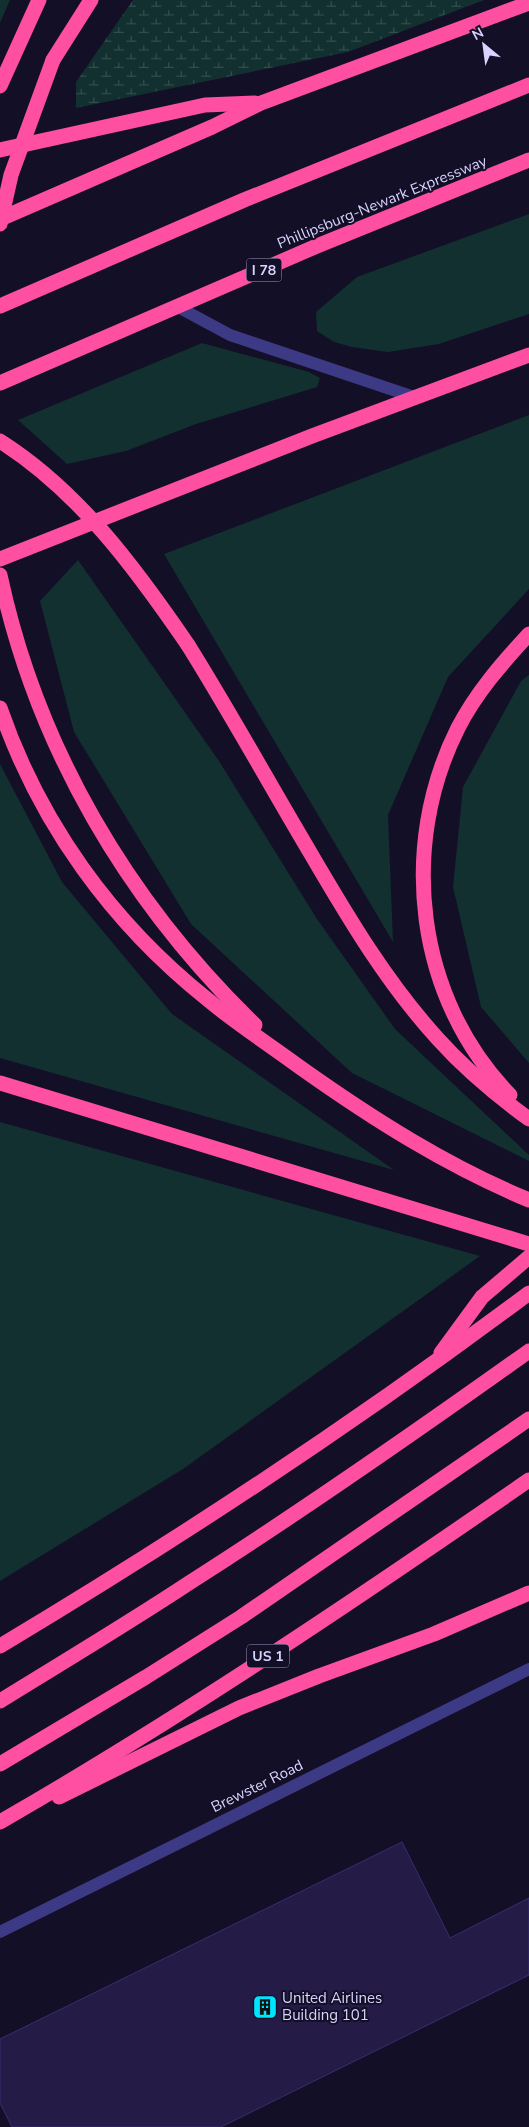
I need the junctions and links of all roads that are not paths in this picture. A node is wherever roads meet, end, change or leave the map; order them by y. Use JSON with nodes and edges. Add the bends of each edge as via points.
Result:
{"nodes":[{"id":1,"x":39,"y":0,"type":"edge"},
{"id":2,"x":80,"y":0,"type":"edge"},
{"id":3,"x":91,"y":0,"type":"edge"},
{"id":4,"x":529,"y":3,"type":"edge"},
{"id":5,"x":53,"y":60,"type":"junction"},
{"id":6,"x":529,"y":85,"type":"edge"},
{"id":7,"x":0,"y":86,"type":"edge"},
{"id":8,"x":261,"y":103,"type":"junction"},
{"id":9,"x":0,"y":150,"type":"edge"},
{"id":10,"x":529,"y":160,"type":"edge"},
{"id":11,"x":0,"y":219,"type":"edge"},
{"id":12,"x":0,"y":224,"type":"edge"},
{"id":13,"x":0,"y":306,"type":"edge"},
{"id":14,"x":178,"y":306,"type":"junction"},
{"id":15,"x":529,"y":355,"type":"edge"},
{"id":16,"x":0,"y":383,"type":"edge"},
{"id":17,"x":414,"y":397,"type":"junction"},
{"id":18,"x":0,"y":441,"type":"edge"},
{"id":19,"x":0,"y":558,"type":"edge"},
{"id":20,"x":0,"y":575,"type":"edge"},
{"id":21,"x":526,"y":639,"type":"edge"},
{"id":22,"x":0,"y":708,"type":"edge"},
{"id":23,"x":0,"y":1082,"type":"edge"},
{"id":24,"x":326,"y":1086,"type":"junction"},
{"id":25,"x":529,"y":1114,"type":"edge"},
{"id":26,"x":529,"y":1119,"type":"edge"},
{"id":27,"x":529,"y":1200,"type":"edge"},
{"id":28,"x":529,"y":1244,"type":"edge"},
{"id":29,"x":529,"y":1257,"type":"edge"},
{"id":30,"x":529,"y":1293,"type":"edge"},
{"id":31,"x":529,"y":1351,"type":"edge"},
{"id":32,"x":432,"y":1365,"type":"junction"},
{"id":33,"x":529,"y":1419,"type":"edge"},
{"id":34,"x":529,"y":1480,"type":"edge"},
{"id":35,"x":529,"y":1592,"type":"edge"},
{"id":36,"x":0,"y":1646,"type":"edge"},
{"id":37,"x":529,"y":1669,"type":"edge"},
{"id":38,"x":0,"y":1701,"type":"edge"},
{"id":39,"x":0,"y":1764,"type":"edge"},
{"id":40,"x":0,"y":1822,"type":"edge"},
{"id":41,"x":0,"y":1827,"type":"edge"},
{"id":42,"x":0,"y":1932,"type":"edge"}],
"edges":[{"from":1,"to":7,"type":"highway"},
{"from":2,"to":5,"type":"highway"},
{"from":3,"to":5,"type":"highway"},
{"from":4,"to":8,"type":"highway"},
{"from":5,"to":12,"type":"highway","bridge":true,"via":[[11,175]]},
{"from":6,"to":13,"type":"highway","via":[[244,200]]},
{"from":8,"to":9,"type":"highway","via":[[205,105]]},
{"from":8,"to":11,"type":"highway"},
{"from":10,"to":14,"type":"highway","name":"Phillipsburg-Newark Expressway","number":"I 78"},
{"from":14,"to":16,"type":"highway","name":"Phillipsburg-Newark Expressway","number":"I 78"},
{"from":14,"to":17,"type":"street","via":[[230,335]]},
{"from":15,"to":17,"type":"highway"},
{"from":17,"to":19,"type":"highway"},
{"from":18,"to":26,"type":"highway","bridge":true,"via":[[58,486],[130,564],[188,645],[342,908],[382,968],[454,1056]]},
{"from":20,"to":24,"type":"highway","via":[[18,645],[56,746],[107,843],[171,934],[233,1004]]},
{"from":21,"to":25,"type":"highway","via":[[485,685],[449,748],[429,818],[423,887],[427,934],[447,1002],[486,1069]]},
{"from":22,"to":24,"type":"highway","via":[[30,782],[46,811],[82,868],[119,915],[159,958],[208,1000]]},
{"from":23,"to":28,"type":"highway"},
{"from":24,"to":27,"type":"highway","via":[[420,1147]]},
{"from":29,"to":32,"type":"highway","via":[[482,1297]]},
{"from":30,"to":32,"type":"highway"},
{"from":31,"to":38,"type":"highway","via":[[260,1537]]},
{"from":32,"to":36,"type":"highway","via":[[233,1500]]},
{"from":33,"to":39,"type":"highway","via":[[241,1617]]},
{"from":34,"to":40,"type":"highway","number":"US 1","via":[[264,1659]]},
{"from":35,"to":41,"type":"highway","via":[[434,1634],[239,1708]]},
{"from":37,"to":42,"type":"street","name":"Brewster Road"}]}
